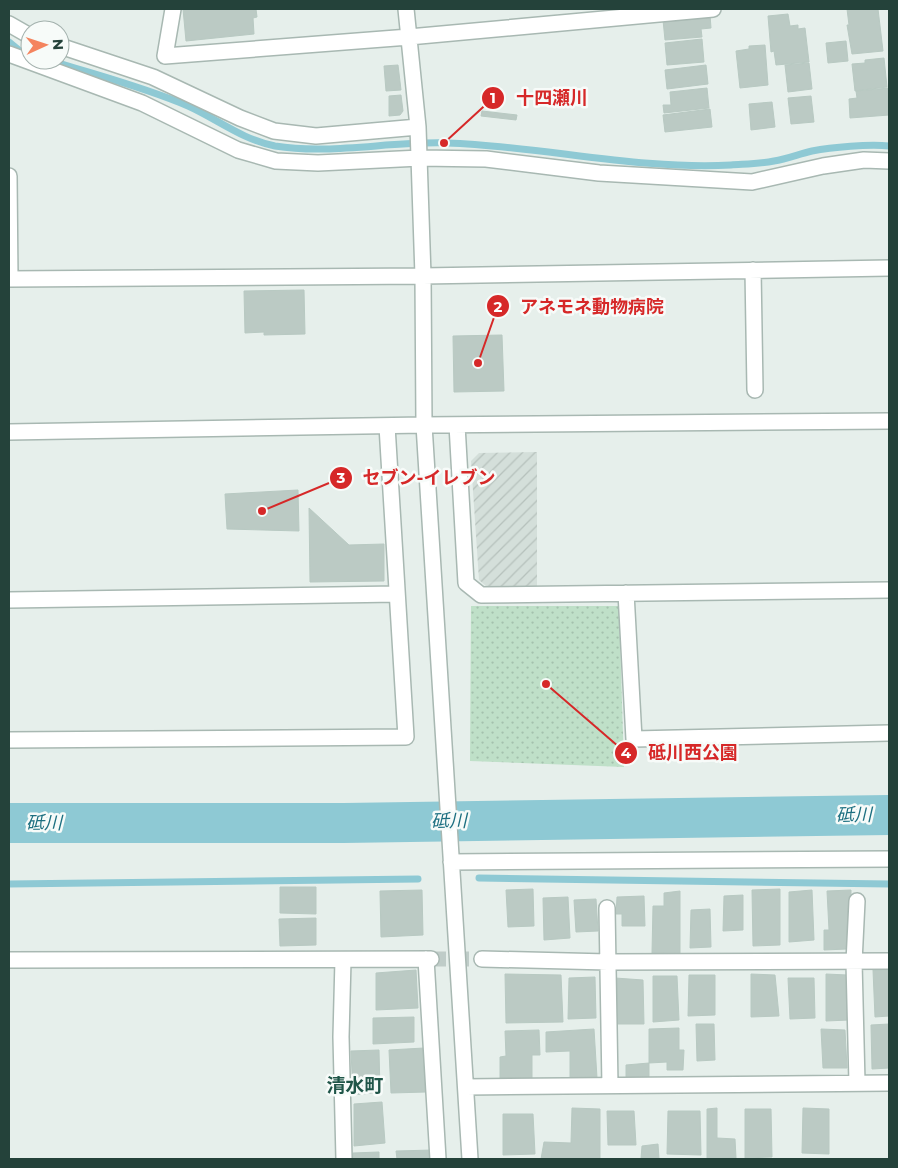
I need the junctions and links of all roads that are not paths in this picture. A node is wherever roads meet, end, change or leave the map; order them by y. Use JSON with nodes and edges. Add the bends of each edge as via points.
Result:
{"nodes":[{"id":1,"x":173,"y":9,"type":"edge"},
{"id":2,"x":406,"y":9,"type":"edge"},
{"id":3,"x":713,"y":9,"type":"edge"},
{"id":4,"x":9,"y":24,"type":"edge"},
{"id":5,"x":20,"y":30,"type":"edge"},
{"id":6,"x":409,"y":37,"type":"junction"},
{"id":7,"x":70,"y":49,"type":"edge"},
{"id":8,"x":9,"y":54,"type":"edge"},
{"id":9,"x":418,"y":128,"type":"junction"},
{"id":10,"x":420,"y":158,"type":"junction"},
{"id":11,"x":889,"y":161,"type":"edge"},
{"id":12,"x":9,"y":176,"type":"edge"},
{"id":13,"x":889,"y":268,"type":"edge"},
{"id":14,"x":752,"y":270,"type":"junction"},
{"id":15,"x":423,"y":276,"type":"junction"},
{"id":16,"x":9,"y":279,"type":"edge"},
{"id":17,"x":755,"y":390,"type":"dead end"},
{"id":18,"x":889,"y":421,"type":"edge"},
{"id":19,"x":424,"y":425,"type":"junction"},
{"id":20,"x":457,"y":425,"type":"junction"},
{"id":21,"x":387,"y":426,"type":"junction"},
{"id":22,"x":9,"y":432,"type":"edge"},
{"id":23,"x":889,"y":590,"type":"edge"},
{"id":24,"x":626,"y":593,"type":"junction"},
{"id":25,"x":397,"y":594,"type":"junction"},
{"id":26,"x":9,"y":600,"type":"edge"},
{"id":27,"x":889,"y":733,"type":"edge"},
{"id":28,"x":9,"y":740,"type":"edge"},
{"id":29,"x":450,"y":857,"type":"junction"},
{"id":30,"x":889,"y":859,"type":"edge"},
{"id":31,"x":857,"y":902,"type":"dead end"},
{"id":32,"x":607,"y":908,"type":"dead end"},
{"id":33,"x":482,"y":959,"type":"tunnel mouth"},
{"id":34,"x":9,"y":960,"type":"edge"},
{"id":35,"x":343,"y":960,"type":"junction"},
{"id":36,"x":889,"y":961,"type":"edge"},
{"id":37,"x":608,"y":962,"type":"junction"},
{"id":38,"x":854,"y":962,"type":"junction"},
{"id":39,"x":857,"y":1083,"type":"junction"},
{"id":40,"x":889,"y":1083,"type":"edge"},
{"id":41,"x":610,"y":1086,"type":"junction"},
{"id":42,"x":466,"y":1087,"type":"junction"},
{"id":43,"x":344,"y":1159,"type":"edge"},
{"id":44,"x":438,"y":1159,"type":"edge"},
{"id":45,"x":470,"y":1159,"type":"edge"}],
"edges":[{"from":1,"to":6,"type":"street","via":[[165,56]]},
{"from":2,"to":6,"type":"street"},
{"from":3,"to":6,"type":"street"},
{"from":4,"to":5,"type":"street"},
{"from":6,"to":9,"type":"street"},
{"from":7,"to":9,"type":"street","via":[[153,77],[274,131],[316,136]]},
{"from":8,"to":10,"type":"street","via":[[142,103],[238,150],[276,161],[318,163]]},
{"from":9,"to":10,"type":"street"},
{"from":10,"to":11,"type":"street","via":[[486,159],[599,173],[752,182],[823,166],[864,160]]},
{"from":10,"to":15,"type":"street"},
{"from":12,"to":16,"type":"street"},
{"from":13,"to":14,"type":"street"},
{"from":14,"to":15,"type":"street"},
{"from":14,"to":17,"type":"street"},
{"from":15,"to":16,"type":"street"},
{"from":15,"to":19,"type":"street"},
{"from":18,"to":20,"type":"street"},
{"from":19,"to":20,"type":"street"},
{"from":19,"to":21,"type":"street"},
{"from":19,"to":29,"type":"street"},
{"from":20,"to":24,"type":"street","via":[[466,583],[481,595]]},
{"from":21,"to":22,"type":"street"},
{"from":21,"to":25,"type":"street"},
{"from":23,"to":24,"type":"street"},
{"from":24,"to":27,"type":"street","via":[[634,739]]},
{"from":25,"to":26,"type":"street"},
{"from":25,"to":28,"type":"street","via":[[406,737]]},
{"from":29,"to":30,"type":"street"},
{"from":29,"to":42,"type":"street"},
{"from":31,"to":38,"type":"street"},
{"from":32,"to":37,"type":"street"},
{"from":33,"to":37,"type":"street"},
{"from":34,"to":35,"type":"street"},
{"from":35,"to":43,"type":"street"},
{"from":35,"to":44,"type":"street","via":[[429,959]]},
{"from":36,"to":38,"type":"street"},
{"from":37,"to":38,"type":"street"},
{"from":37,"to":41,"type":"street"},
{"from":38,"to":39,"type":"street"},
{"from":39,"to":40,"type":"street"},
{"from":39,"to":41,"type":"street"},
{"from":41,"to":42,"type":"street"},
{"from":42,"to":45,"type":"street"}]}
